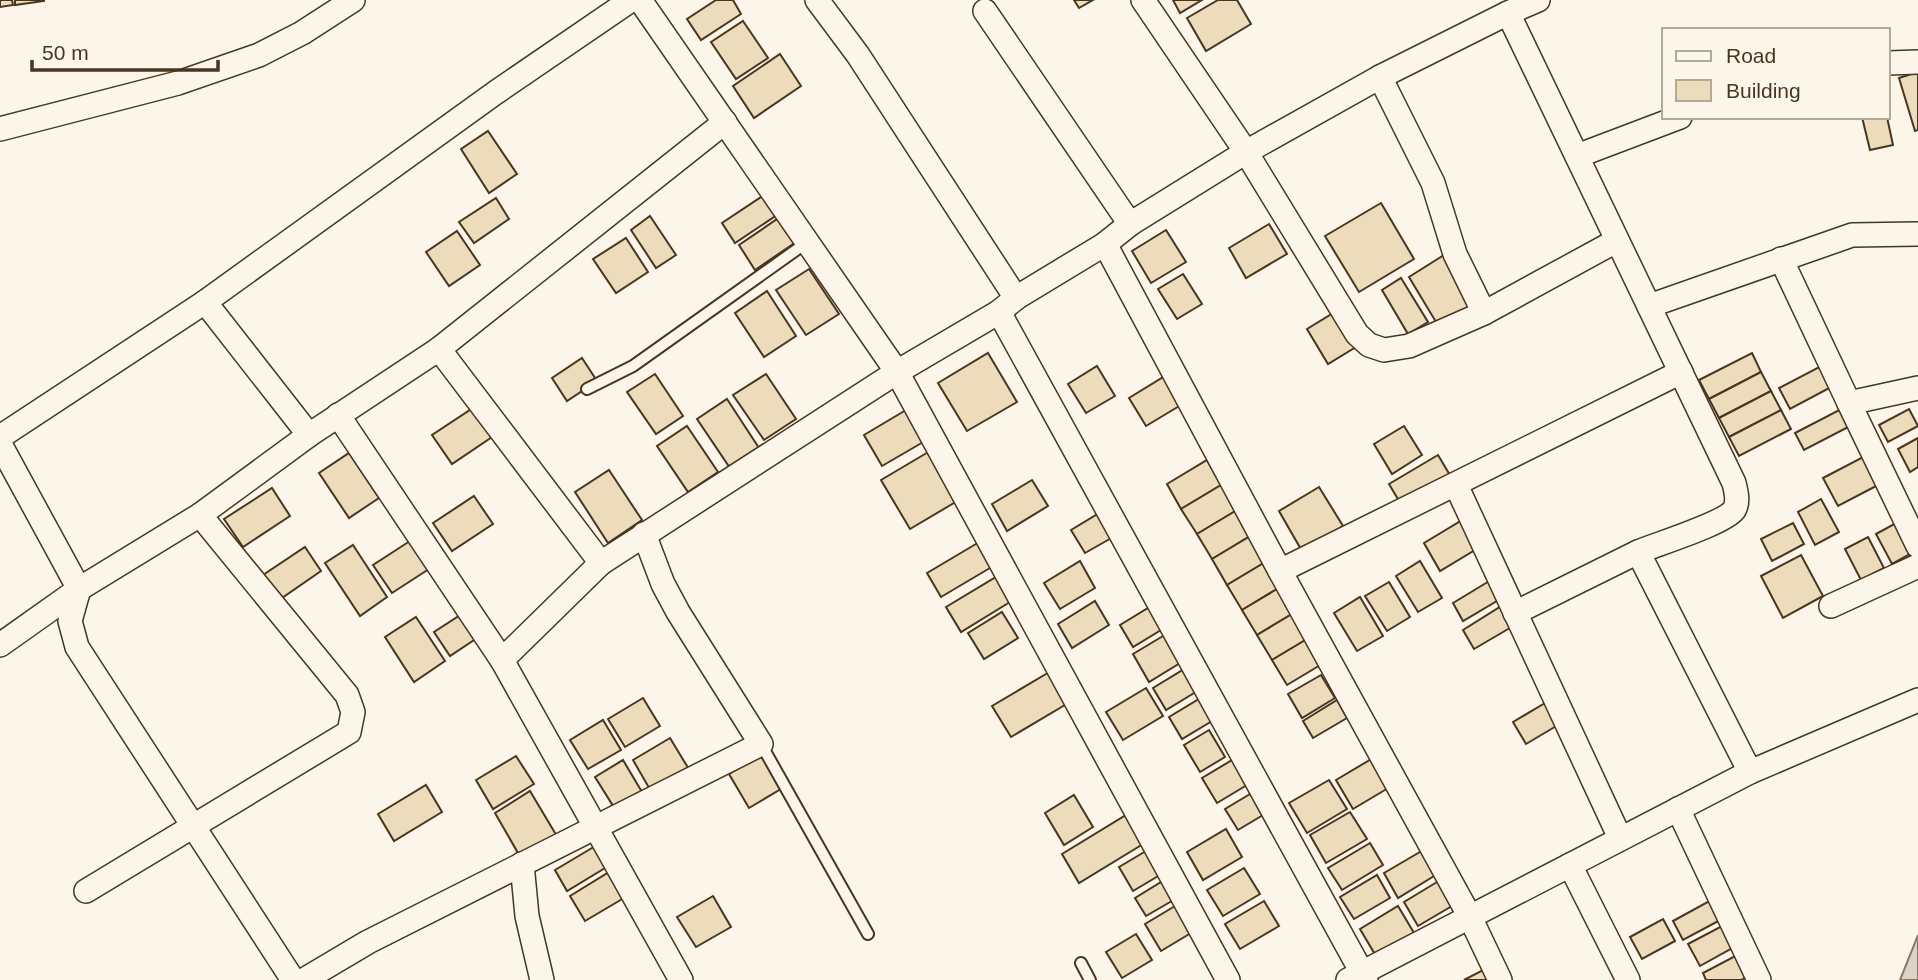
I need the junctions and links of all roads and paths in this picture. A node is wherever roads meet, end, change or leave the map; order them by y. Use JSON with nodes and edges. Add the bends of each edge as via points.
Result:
{"nodes":[{"id":1,"x":353,"y":0,"type":"edge"},
{"id":2,"x":631,"y":0,"type":"edge"},
{"id":3,"x":640,"y":0,"type":"edge"},
{"id":4,"x":817,"y":0,"type":"edge"},
{"id":5,"x":1143,"y":0,"type":"edge"},
{"id":6,"x":1538,"y":0,"type":"edge"},
{"id":7,"x":985,"y":10,"type":"dead end"},
{"id":8,"x":1508,"y":13,"type":"junction"},
{"id":9,"x":1918,"y":62,"type":"edge"},
{"id":10,"x":1890,"y":63,"type":"edge"},
{"id":11,"x":1380,"y":78,"type":"junction"},
{"id":12,"x":1674,"y":119,"type":"edge"},
{"id":13,"x":725,"y":122,"type":"junction"},
{"id":14,"x":0,"y":129,"type":"edge"},
{"id":15,"x":1246,"y":152,"type":"junction"},
{"id":16,"x":1577,"y":156,"type":"junction"},
{"id":17,"x":1130,"y":224,"type":"junction"},
{"id":18,"x":1918,"y":234,"type":"edge"},
{"id":19,"x":1616,"y":241,"type":"junction"},
{"id":20,"x":806,"y":243,"type":"junction"},
{"id":21,"x":1105,"y":244,"type":"junction"},
{"id":22,"x":1780,"y":260,"type":"junction"},
{"id":23,"x":205,"y":302,"type":"junction"},
{"id":24,"x":1007,"y":305,"type":"junction"},
{"id":25,"x":1649,"y":306,"type":"junction"},
{"id":26,"x":1484,"y":313,"type":"junction"},
{"id":27,"x":439,"y":349,"type":"junction"},
{"id":28,"x":897,"y":372,"type":"junction"},
{"id":29,"x":1681,"y":372,"type":"junction"},
{"id":30,"x":1918,"y":388,"type":"edge"},
{"id":31,"x":587,"y":389,"type":"dead end"},
{"id":32,"x":1849,"y":403,"type":"junction"},
{"id":33,"x":338,"y":415,"type":"junction"},
{"id":34,"x":309,"y":435,"type":"junction"},
{"id":35,"x":0,"y":437,"type":"edge"},
{"id":36,"x":0,"y":444,"type":"edge"},
{"id":37,"x":1456,"y":485,"type":"junction"},
{"id":38,"x":200,"y":515,"type":"junction"},
{"id":39,"x":644,"y":534,"type":"junction"},
{"id":40,"x":1918,"y":546,"type":"edge"},
{"id":41,"x":1638,"y":552,"type":"junction"},
{"id":42,"x":601,"y":563,"type":"junction"},
{"id":43,"x":1918,"y":566,"type":"edge"},
{"id":44,"x":1280,"y":571,"type":"junction"},
{"id":45,"x":79,"y":589,"type":"junction"},
{"id":46,"x":1831,"y":606,"type":"dead end"},
{"id":47,"x":1515,"y":613,"type":"junction"},
{"id":48,"x":0,"y":645,"type":"edge"},
{"id":49,"x":502,"y":660,"type":"junction"},
{"id":50,"x":1918,"y":701,"type":"edge"},
{"id":51,"x":761,"y":744,"type":"junction"},
{"id":52,"x":1750,"y":772,"type":"junction"},
{"id":53,"x":1678,"y":808,"type":"junction"},
{"id":54,"x":596,"y":826,"type":"junction"},
{"id":55,"x":194,"y":828,"type":"junction"},
{"id":56,"x":1620,"y":838,"type":"junction"},
{"id":57,"x":522,"y":864,"type":"junction"},
{"id":58,"x":1570,"y":865,"type":"junction"},
{"id":59,"x":86,"y":891,"type":"dead end"},
{"id":60,"x":1470,"y":917,"type":"junction"},
{"id":61,"x":868,"y":933,"type":"dead end"},
{"id":62,"x":1081,"y":963,"type":"dead end"},
{"id":63,"x":1359,"y":977,"type":"edge"},
{"id":64,"x":293,"y":980,"type":"edge"},
{"id":65,"x":304,"y":980,"type":"edge"},
{"id":66,"x":542,"y":980,"type":"edge"},
{"id":67,"x":681,"y":980,"type":"edge"},
{"id":68,"x":1090,"y":980,"type":"edge"},
{"id":69,"x":1228,"y":980,"type":"edge"},
{"id":70,"x":1500,"y":980,"type":"edge"},
{"id":71,"x":1628,"y":980,"type":"edge"},
{"id":72,"x":1759,"y":980,"type":"edge"}],
"edges":[{"from":1,"to":14,"type":"street","via":[[259,54],[178,83]]},
{"from":2,"to":23,"type":"street"},
{"from":3,"to":13,"type":"street"},
{"from":4,"to":24,"type":"street","via":[[858,55]]},
{"from":5,"to":15,"type":"street"},
{"from":6,"to":8,"type":"street"},
{"from":7,"to":17,"type":"street"},
{"from":8,"to":11,"type":"street"},
{"from":8,"to":16,"type":"street"},
{"from":9,"to":10,"type":"street"},
{"from":11,"to":15,"type":"street"},
{"from":11,"to":26,"type":"street","via":[[1433,183],[1455,254]]},
{"from":12,"to":16,"type":"street"},
{"from":13,"to":20,"type":"street"},
{"from":13,"to":27,"type":"street"},
{"from":15,"to":17,"type":"street"},
{"from":15,"to":26,"type":"street","via":[[1357,334],[1369,345],[1384,349],[1409,346]]},
{"from":16,"to":19,"type":"street"},
{"from":17,"to":21,"type":"street"},
{"from":18,"to":22,"type":"street","via":[[1852,235]]},
{"from":19,"to":25,"type":"street"},
{"from":19,"to":26,"type":"street"},
{"from":20,"to":28,"type":"street"},
{"from":20,"to":31,"type":"lane","via":[[633,366]]},
{"from":21,"to":24,"type":"street"},
{"from":21,"to":44,"type":"street"},
{"from":22,"to":25,"type":"street"},
{"from":22,"to":32,"type":"street"},
{"from":23,"to":34,"type":"street"},
{"from":23,"to":35,"type":"street"},
{"from":24,"to":28,"type":"street"},
{"from":24,"to":63,"type":"street"},
{"from":25,"to":29,"type":"street"},
{"from":27,"to":33,"type":"street"},
{"from":27,"to":42,"type":"street"},
{"from":28,"to":39,"type":"street"},
{"from":28,"to":69,"type":"street"},
{"from":29,"to":37,"type":"street"},
{"from":29,"to":41,"type":"street","via":[[1734,483],[1737,499],[1734,509],[1722,519]]},
{"from":30,"to":32,"type":"street"},
{"from":32,"to":40,"type":"street"},
{"from":33,"to":34,"type":"street"},
{"from":33,"to":49,"type":"street"},
{"from":34,"to":38,"type":"street"},
{"from":36,"to":45,"type":"street"},
{"from":37,"to":44,"type":"street"},
{"from":37,"to":47,"type":"street"},
{"from":38,"to":45,"type":"street"},
{"from":38,"to":55,"type":"street","via":[[347,695],[353,712],[349,732]]},
{"from":39,"to":42,"type":"street"},
{"from":39,"to":51,"type":"street","via":[[678,612]]},
{"from":41,"to":47,"type":"street"},
{"from":41,"to":52,"type":"street"},
{"from":42,"to":49,"type":"street"},
{"from":43,"to":46,"type":"street"},
{"from":44,"to":60,"type":"street"},
{"from":45,"to":48,"type":"street"},
{"from":45,"to":55,"type":"street","via":[[70,621],[77,647]]},
{"from":47,"to":56,"type":"street"},
{"from":49,"to":54,"type":"street"},
{"from":50,"to":52,"type":"street"},
{"from":51,"to":54,"type":"street"},
{"from":51,"to":61,"type":"lane"},
{"from":52,"to":53,"type":"street"},
{"from":53,"to":56,"type":"street"},
{"from":53,"to":72,"type":"street"},
{"from":54,"to":57,"type":"street"},
{"from":54,"to":67,"type":"street"},
{"from":55,"to":59,"type":"street"},
{"from":55,"to":64,"type":"street"},
{"from":56,"to":58,"type":"street"},
{"from":57,"to":65,"type":"street"},
{"from":57,"to":66,"type":"street","via":[[527,916]]},
{"from":58,"to":60,"type":"street"},
{"from":58,"to":71,"type":"street"},
{"from":60,"to":63,"type":"street"},
{"from":60,"to":70,"type":"street"},
{"from":62,"to":68,"type":"lane"}]}
